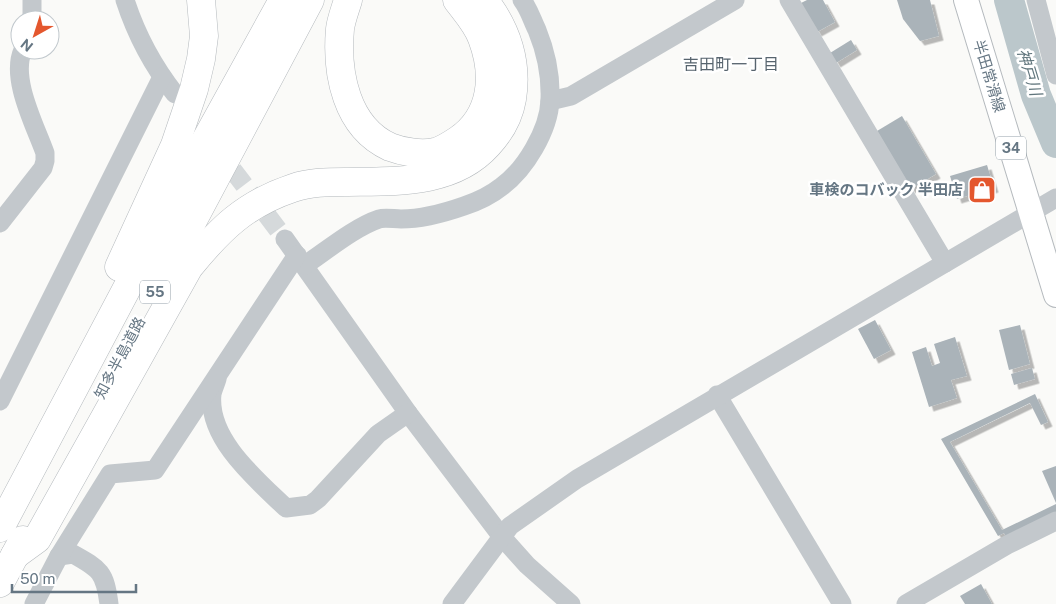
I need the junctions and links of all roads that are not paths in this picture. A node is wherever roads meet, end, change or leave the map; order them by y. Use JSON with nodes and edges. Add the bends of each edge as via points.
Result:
{"nodes":[{"id":1,"x":125,"y":0,"type":"edge"},
{"id":2,"x":201,"y":0,"type":"edge"},
{"id":3,"x":283,"y":0,"type":"edge"},
{"id":4,"x":310,"y":0,"type":"edge"},
{"id":5,"x":348,"y":0,"type":"edge"},
{"id":6,"x":457,"y":0,"type":"edge"},
{"id":7,"x":484,"y":0,"type":"edge"},
{"id":8,"x":522,"y":0,"type":"edge"},
{"id":9,"x":735,"y":0,"type":"edge"},
{"id":10,"x":789,"y":0,"type":"edge"},
{"id":11,"x":966,"y":0,"type":"edge"},
{"id":12,"x":1036,"y":0,"type":"edge"},
{"id":13,"x":20,"y":60,"type":"edge"},
{"id":14,"x":1056,"y":75,"type":"edge"},
{"id":15,"x":162,"y":77,"type":"junction"},
{"id":16,"x":175,"y":94,"type":"tunnel mouth"},
{"id":17,"x":550,"y":102,"type":"junction"},
{"id":18,"x":1055,"y":198,"type":"edge"},
{"id":19,"x":1030,"y":213,"type":"junction"},
{"id":20,"x":0,"y":223,"type":"edge"},
{"id":21,"x":285,"y":239,"type":"tunnel mouth"},
{"id":22,"x":301,"y":260,"type":"junction"},
{"id":23,"x":945,"y":263,"type":"junction"},
{"id":24,"x":1056,"y":295,"type":"edge"},
{"id":25,"x":221,"y":368,"type":"junction"},
{"id":26,"x":3,"y":387,"type":"edge"},
{"id":27,"x":717,"y":395,"type":"junction"},
{"id":28,"x":64,"y":406,"type":"junction"},
{"id":29,"x":408,"y":413,"type":"junction"},
{"id":30,"x":1056,"y":521,"type":"edge"},
{"id":31,"x":0,"y":528,"type":"edge"},
{"id":32,"x":502,"y":537,"type":"junction"},
{"id":33,"x":15,"y":556,"type":"junction"},
{"id":34,"x":59,"y":556,"type":"junction"},
{"id":35,"x":0,"y":583,"type":"edge"},
{"id":36,"x":34,"y":604,"type":"edge"},
{"id":37,"x":109,"y":604,"type":"edge"},
{"id":38,"x":452,"y":604,"type":"edge"},
{"id":39,"x":571,"y":604,"type":"edge"},
{"id":40,"x":842,"y":604,"type":"edge"},
{"id":41,"x":906,"y":604,"type":"edge"}],
"edges":[{"from":1,"to":15,"type":"street","via":[[133,25]]},
{"from":2,"to":28,"type":"highway","via":[[204,36],[194,89],[178,135],[64,388]]},
{"from":3,"to":28,"type":"highway","name":"知多半島道路","number":"55"},
{"from":4,"to":33,"type":"highway","name":"知多半島道路","number":"55"},
{"from":5,"to":6,"type":"highway","via":[[340,28],[339,50],[341,79],[350,104],[364,129],[381,142],[397,150],[416,153],[435,152],[468,134],[480,120],[488,100],[490,79],[482,37]]},
{"from":7,"to":33,"type":"highway","via":[[510,46],[514,67],[511,104],[505,122],[494,138],[480,153],[446,172],[427,178],[320,182],[295,187],[251,206],[232,221],[212,239],[190,267],[37,539]]},
{"from":8,"to":17,"type":"street","via":[[545,48]]},
{"from":9,"to":17,"type":"street","via":[[571,96]]},
{"from":10,"to":23,"type":"street"},
{"from":11,"to":19,"type":"main road","name":"半田常滑線","number":"34"},
{"from":12,"to":14,"type":"street"},
{"from":13,"to":20,"type":"street","via":[[20,80],[45,161]]},
{"from":15,"to":16,"type":"street"},
{"from":15,"to":26,"type":"street"},
{"from":17,"to":22,"type":"street","via":[[538,140],[524,164],[501,187],[466,206],[432,215],[380,218]]},
{"from":18,"to":19,"type":"street"},
{"from":19,"to":23,"type":"street"},
{"from":19,"to":24,"type":"main road","name":"半田常滑線","number":"34"},
{"from":21,"to":22,"type":"street"},
{"from":22,"to":25,"type":"street"},
{"from":22,"to":29,"type":"street"},
{"from":23,"to":27,"type":"street"},
{"from":25,"to":29,"type":"street","via":[[212,393],[219,431],[246,469],[286,508],[310,505],[318,499],[378,434]]},
{"from":25,"to":34,"type":"street","via":[[155,470],[110,474]]},
{"from":27,"to":32,"type":"street","via":[[577,479],[510,526]]},
{"from":27,"to":40,"type":"street"},
{"from":28,"to":31,"type":"highway","name":"知多半島道路","number":"55"},
{"from":29,"to":32,"type":"street"},
{"from":30,"to":41,"type":"street","via":[[1007,545]]},
{"from":32,"to":38,"type":"street"},
{"from":32,"to":39,"type":"street","via":[[527,565]]},
{"from":33,"to":35,"type":"highway","name":"知多半島道路","number":"55"},
{"from":34,"to":36,"type":"street"},
{"from":34,"to":37,"type":"street","via":[[73,554],[99,571],[106,584]]}]}
